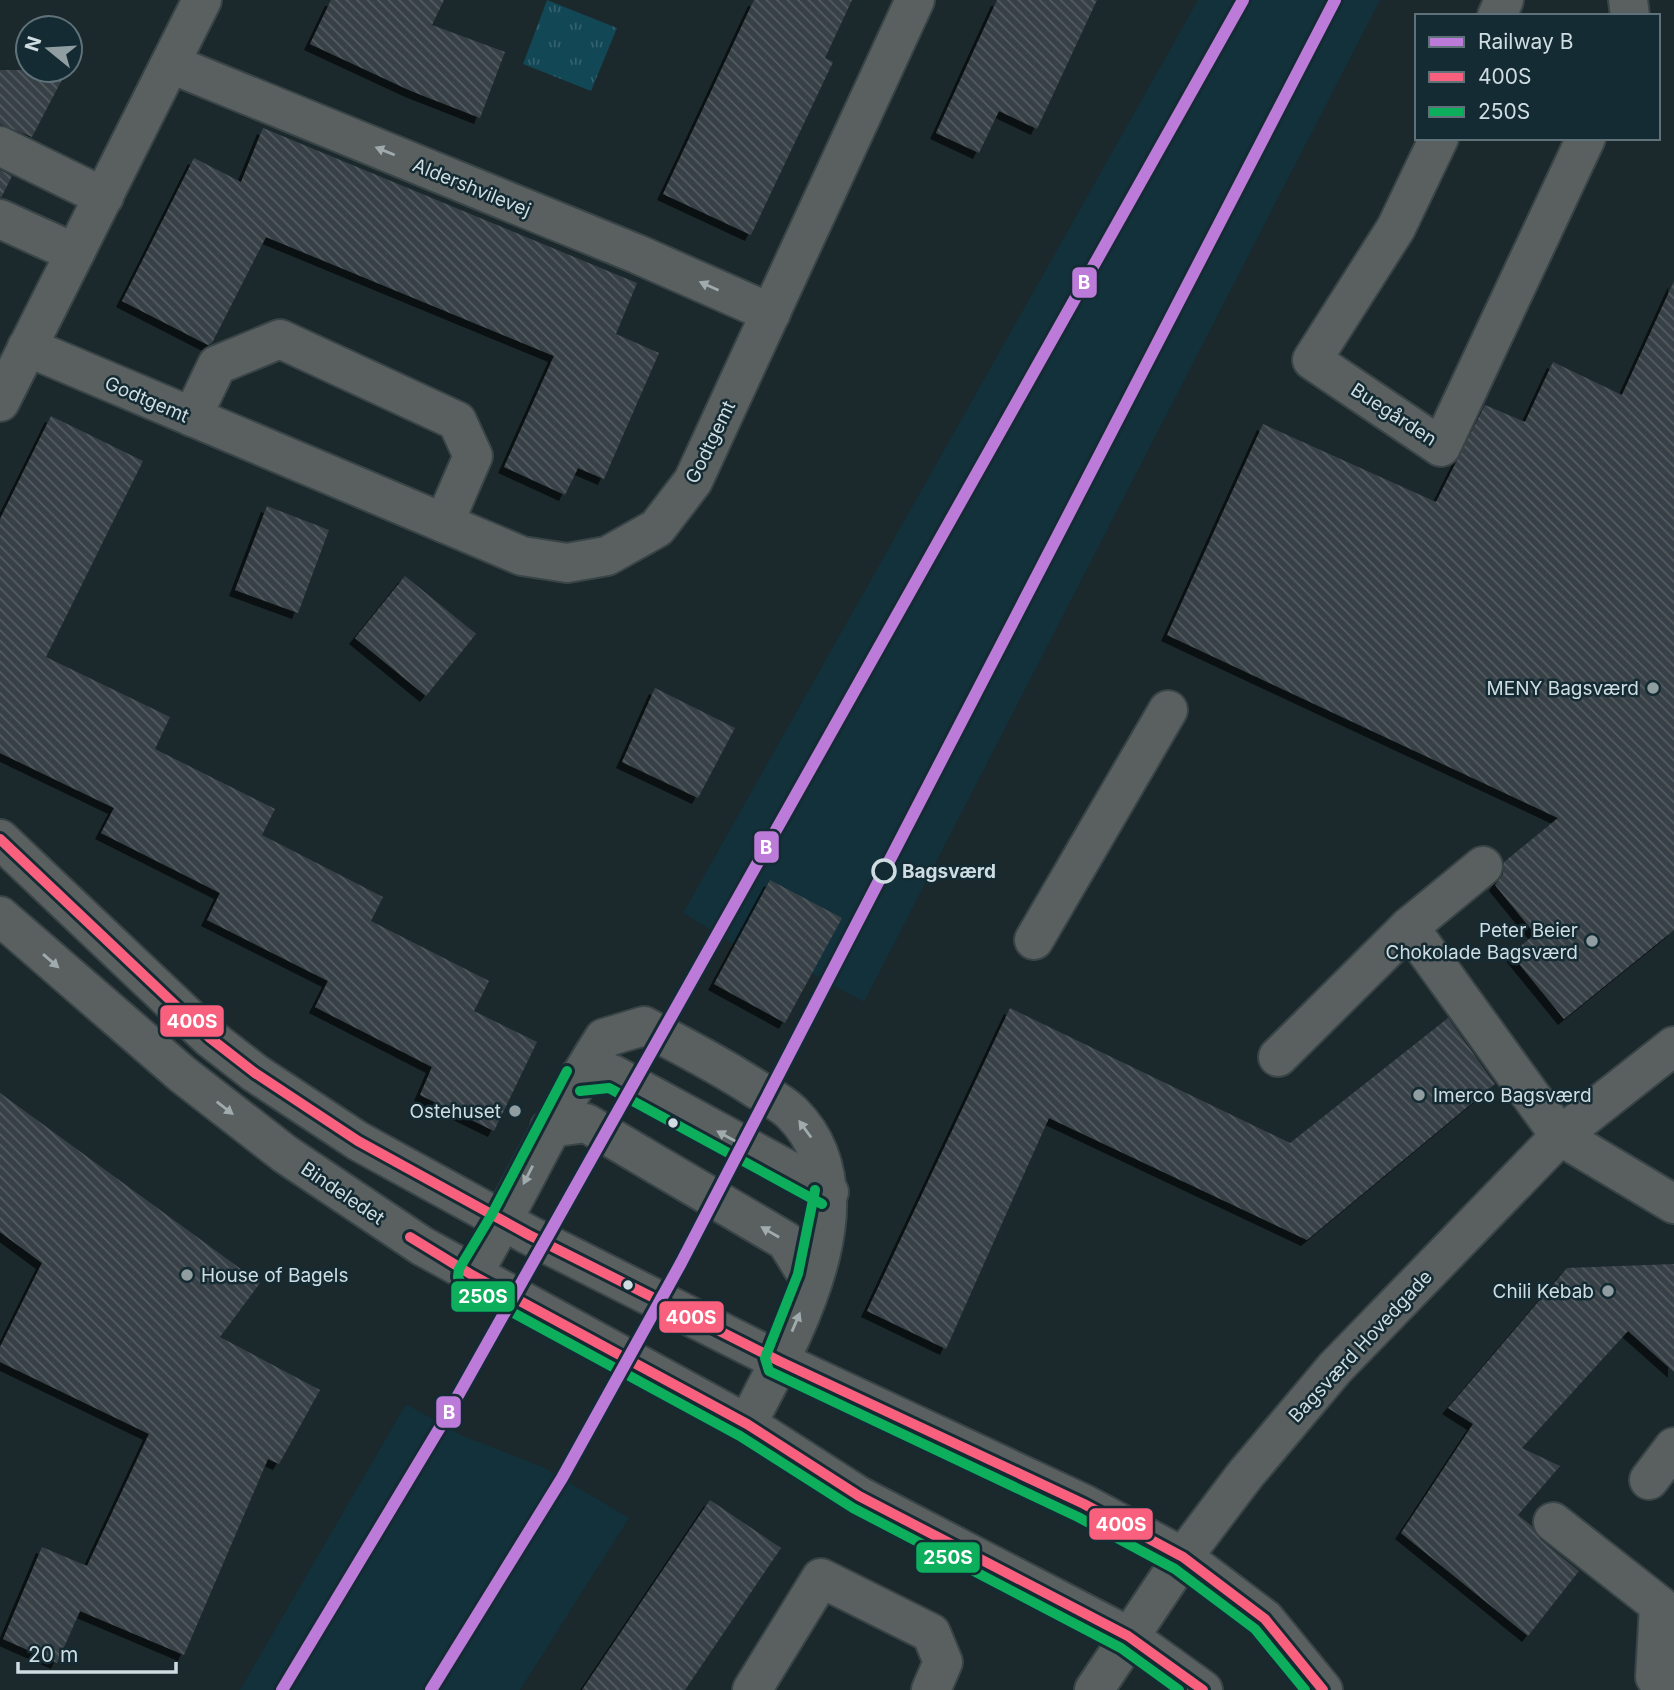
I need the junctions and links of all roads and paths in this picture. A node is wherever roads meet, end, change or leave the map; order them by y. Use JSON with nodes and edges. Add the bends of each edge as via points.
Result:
{"nodes":[{"id":1,"x":202,"y":0,"type":"edge"},
{"id":2,"x":915,"y":0,"type":"edge"},
{"id":3,"x":171,"y":64,"type":"junction"},
{"id":4,"x":1437,"y":140,"type":"edge"},
{"id":5,"x":1585,"y":140,"type":"edge"},
{"id":6,"x":0,"y":146,"type":"edge"},
{"id":7,"x":104,"y":197,"type":"junction"},
{"id":8,"x":0,"y":219,"type":"edge"},
{"id":9,"x":75,"y":253,"type":"junction"},
{"id":10,"x":771,"y":313,"type":"junction"},
{"id":11,"x":27,"y":347,"type":"junction"},
{"id":12,"x":0,"y":402,"type":"edge"},
{"id":13,"x":192,"y":417,"type":"junction"},
{"id":14,"x":444,"y":523,"type":"junction"},
{"id":15,"x":1168,"y":710,"type":"dead end"},
{"id":16,"x":0,"y":839,"type":"edge"},
{"id":17,"x":1483,"y":866,"type":"dead end"},
{"id":18,"x":0,"y":916,"type":"edge"},
{"id":19,"x":1409,"y":928,"type":"junction"},
{"id":20,"x":1034,"y":940,"type":"dead end"},
{"id":21,"x":1674,"y":1046,"type":"edge"},
{"id":22,"x":1278,"y":1057,"type":"dead end"},
{"id":23,"x":579,"y":1077,"type":"junction"},
{"id":24,"x":550,"y":1128,"type":"junction"},
{"id":25,"x":1560,"y":1136,"type":"junction"},
{"id":26,"x":829,"y":1192,"type":"junction"},
{"id":27,"x":1674,"y":1204,"type":"edge"},
{"id":28,"x":504,"y":1221,"type":"junction"},
{"id":29,"x":472,"y":1275,"type":"junction"},
{"id":30,"x":812,"y":1283,"type":"junction"},
{"id":31,"x":779,"y":1361,"type":"junction"},
{"id":32,"x":747,"y":1424,"type":"junction"},
{"id":33,"x":1674,"y":1447,"type":"edge"},
{"id":34,"x":1649,"y":1480,"type":"dead end"},
{"id":35,"x":1553,"y":1522,"type":"dead end"},
{"id":36,"x":1183,"y":1557,"type":"junction"},
{"id":37,"x":1128,"y":1636,"type":"junction"},
{"id":38,"x":1664,"y":1677,"type":"edge"},
{"id":39,"x":752,"y":1690,"type":"edge"},
{"id":40,"x":931,"y":1690,"type":"edge"},
{"id":41,"x":1094,"y":1690,"type":"edge"},
{"id":42,"x":1203,"y":1690,"type":"edge"},
{"id":43,"x":1323,"y":1690,"type":"edge"}],
"edges":[{"from":1,"to":3,"type":"street"},
{"from":2,"to":10,"type":"street","name":"Godtgemt"},
{"from":3,"to":7,"type":"street"},
{"from":10,"to":3,"type":"street","name":"Aldershvilevej","one_way":true},
{"from":4,"to":5,"type":"street","name":"Buegården","via":[[1396,228],[1312,359],[1441,447]]},
{"from":6,"to":7,"type":"street"},
{"from":7,"to":9,"type":"street"},
{"from":8,"to":9,"type":"street"},
{"from":9,"to":11,"type":"street"},
{"from":10,"to":14,"type":"street","name":"Godtgemt","via":[[693,481],[657,528],[607,556],[567,563],[522,556]]},
{"from":11,"to":12,"type":"street"},
{"from":11,"to":13,"type":"street","name":"Godtgemt"},
{"from":13,"to":14,"type":"street","name":"Godtgemt"},
{"from":13,"to":14,"type":"street","via":[[217,365],[280,339],[457,421],[473,456]]},
{"from":15,"to":20,"type":"street"},
{"from":16,"to":28,"type":"street","via":[[210,1038],[255,1073],[358,1140]]},
{"from":17,"to":19,"type":"street"},
{"from":18,"to":29,"type":"street","name":"Bindeledet","one_way":true,"via":[[182,1074],[285,1154]]},
{"from":19,"to":22,"type":"street"},
{"from":19,"to":25,"type":"street"},
{"from":21,"to":25,"type":"street","name":"Bagsværd Hovedgade"},
{"from":23,"to":24,"type":"street"},
{"from":26,"to":23,"type":"street","one_way":true,"via":[[612,1073]]},
{"from":26,"to":23,"type":"street","one_way":true,"via":[[822,1159],[809,1132],[790,1111],[717,1064],[644,1026],[604,1038]]},
{"from":24,"to":28,"type":"street","one_way":true},
{"from":30,"to":24,"type":"street","one_way":true,"via":[[786,1241],[586,1124]]},
{"from":25,"to":27,"type":"street"},
{"from":25,"to":36,"type":"street","name":"Bagsværd Hovedgade","via":[[1335,1368]]},
{"from":26,"to":30,"type":"street","via":[[825,1235]]},
{"from":28,"to":29,"type":"street"},
{"from":28,"to":31,"type":"street"},
{"from":29,"to":32,"type":"street","name":"Bindeledet"},
{"from":31,"to":30,"type":"street","one_way":true},
{"from":31,"to":32,"type":"street"},
{"from":31,"to":36,"type":"street","via":[[1084,1504]]},
{"from":32,"to":37,"type":"street","name":"Bindeledet","via":[[859,1496]]},
{"from":33,"to":34,"type":"street"},
{"from":35,"to":38,"type":"street","via":[[1660,1605]]},
{"from":36,"to":37,"type":"street","name":"Bagsværd Hovedgade"},
{"from":36,"to":43,"type":"street","via":[[1265,1619]]},
{"from":37,"to":41,"type":"street","name":"Bagsværd Hovedgade"},
{"from":37,"to":42,"type":"street","name":"Bindeledet"},
{"from":39,"to":40,"type":"street","via":[[821,1578],[931,1633],[943,1662]]}]}
